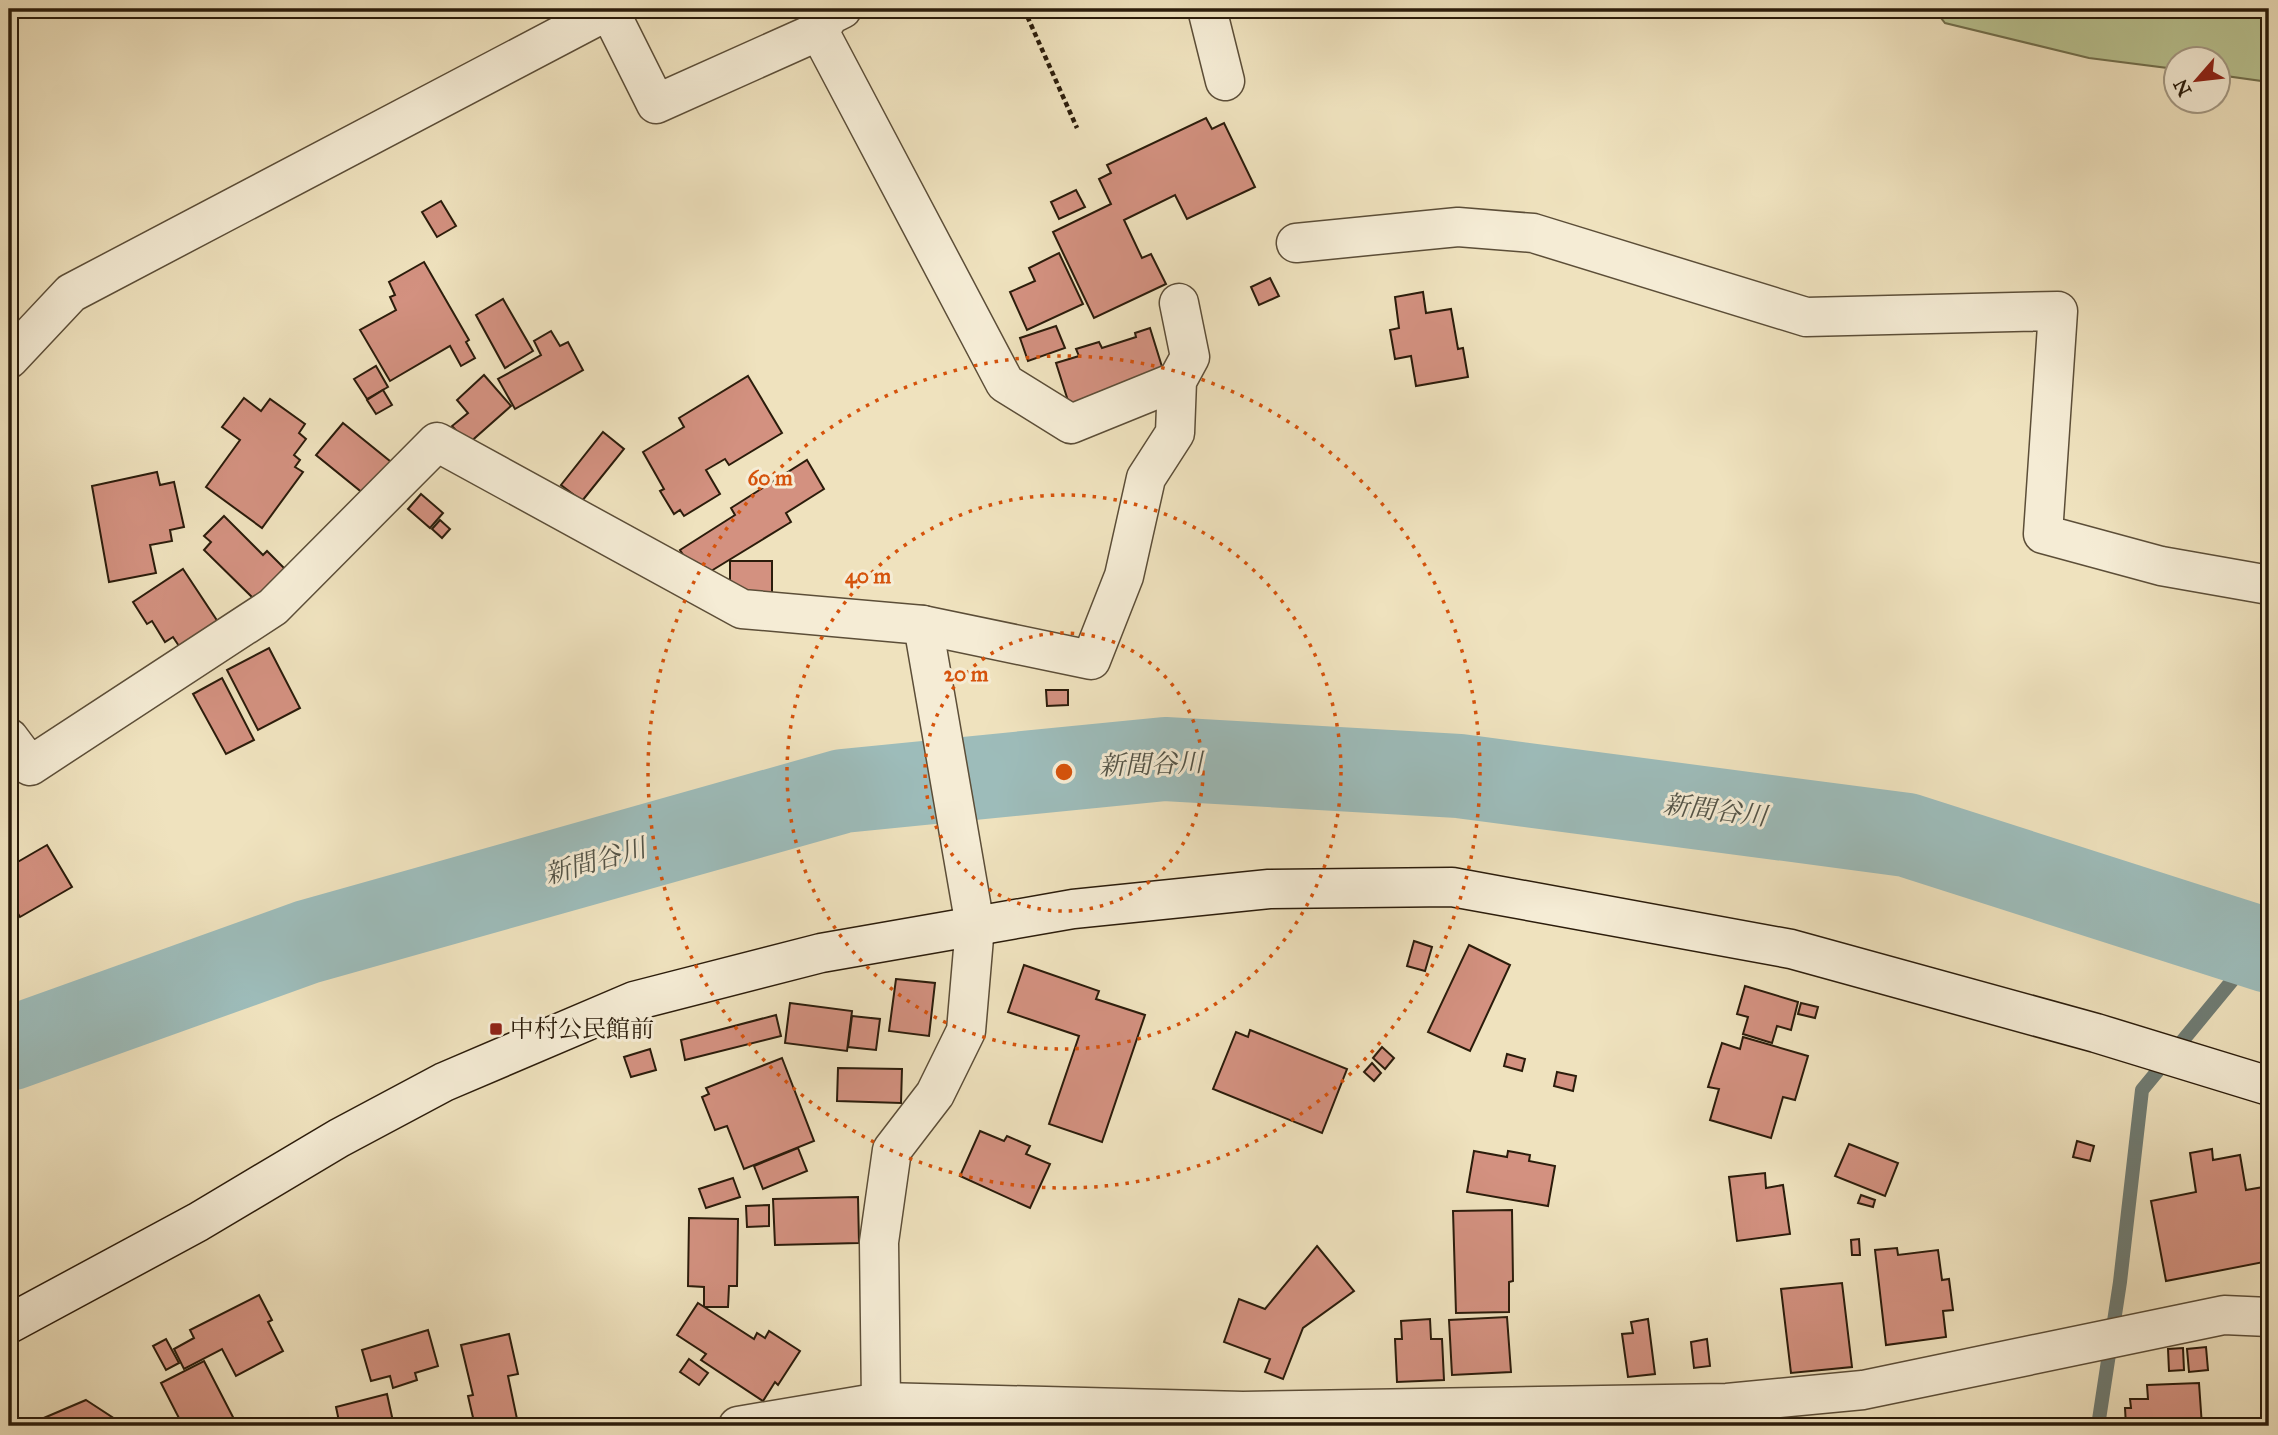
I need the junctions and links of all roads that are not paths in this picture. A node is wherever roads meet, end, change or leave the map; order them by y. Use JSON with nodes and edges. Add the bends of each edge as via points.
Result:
{"nodes":[{"id":1,"x":1207,"y":9,"type":"edge"},
{"id":2,"x":830,"y":20,"type":"edge"},
{"id":3,"x":1225,"y":81,"type":"dead end"},
{"id":4,"x":1296,"y":243,"type":"dead end"},
{"id":5,"x":1179,"y":303,"type":"dead end"},
{"id":6,"x":9,"y":359,"type":"edge"},
{"id":7,"x":1177,"y":381,"type":"junction"},
{"id":8,"x":2269,"y":585,"type":"edge"},
{"id":9,"x":923,"y":625,"type":"junction"},
{"id":10,"x":9,"y":738,"type":"edge"},
{"id":11,"x":975,"y":926,"type":"junction"},
{"id":12,"x":2269,"y":1086,"type":"edge"},
{"id":13,"x":2269,"y":1317,"type":"edge"},
{"id":14,"x":9,"y":1324,"type":"edge"},
{"id":15,"x":881,"y":1402,"type":"junction"},
{"id":16,"x":788,"y":1421,"type":"edge"},
{"id":17,"x":738,"y":1426,"type":"edge"}],
"edges":[{"from":1,"to":3,"type":"street"},
{"from":2,"to":6,"type":"street","via":[[656,104],[609,10],[71,293]]},
{"from":2,"to":7,"type":"street","via":[[1005,383],[1071,424]]},
{"from":4,"to":8,"type":"street","via":[[1458,227],[1533,233],[1806,317],[2058,311],[2043,534],[2161,566]]},
{"from":5,"to":7,"type":"street","via":[[1190,357]]},
{"from":7,"to":9,"type":"street","via":[[1175,433],[1146,478],[1124,576],[1091,660]]},
{"from":9,"to":10,"type":"street","via":[[742,609],[437,442],[273,607],[30,766]]},
{"from":9,"to":11,"type":"street"},
{"from":11,"to":12,"type":"street","via":[[1073,908],[1269,888],[1452,887],[1791,949]]},
{"from":11,"to":14,"type":"street","via":[[821,953],[634,1001],[444,1082]]},
{"from":11,"to":15,"type":"street","via":[[966,1031],[934,1094],[892,1150],[879,1242]]},
{"from":13,"to":15,"type":"street","via":[[2224,1315],[1863,1390],[1727,1403],[1243,1411]]},
{"from":15,"to":16,"type":"street"},
{"from":16,"to":17,"type":"street"}]}
